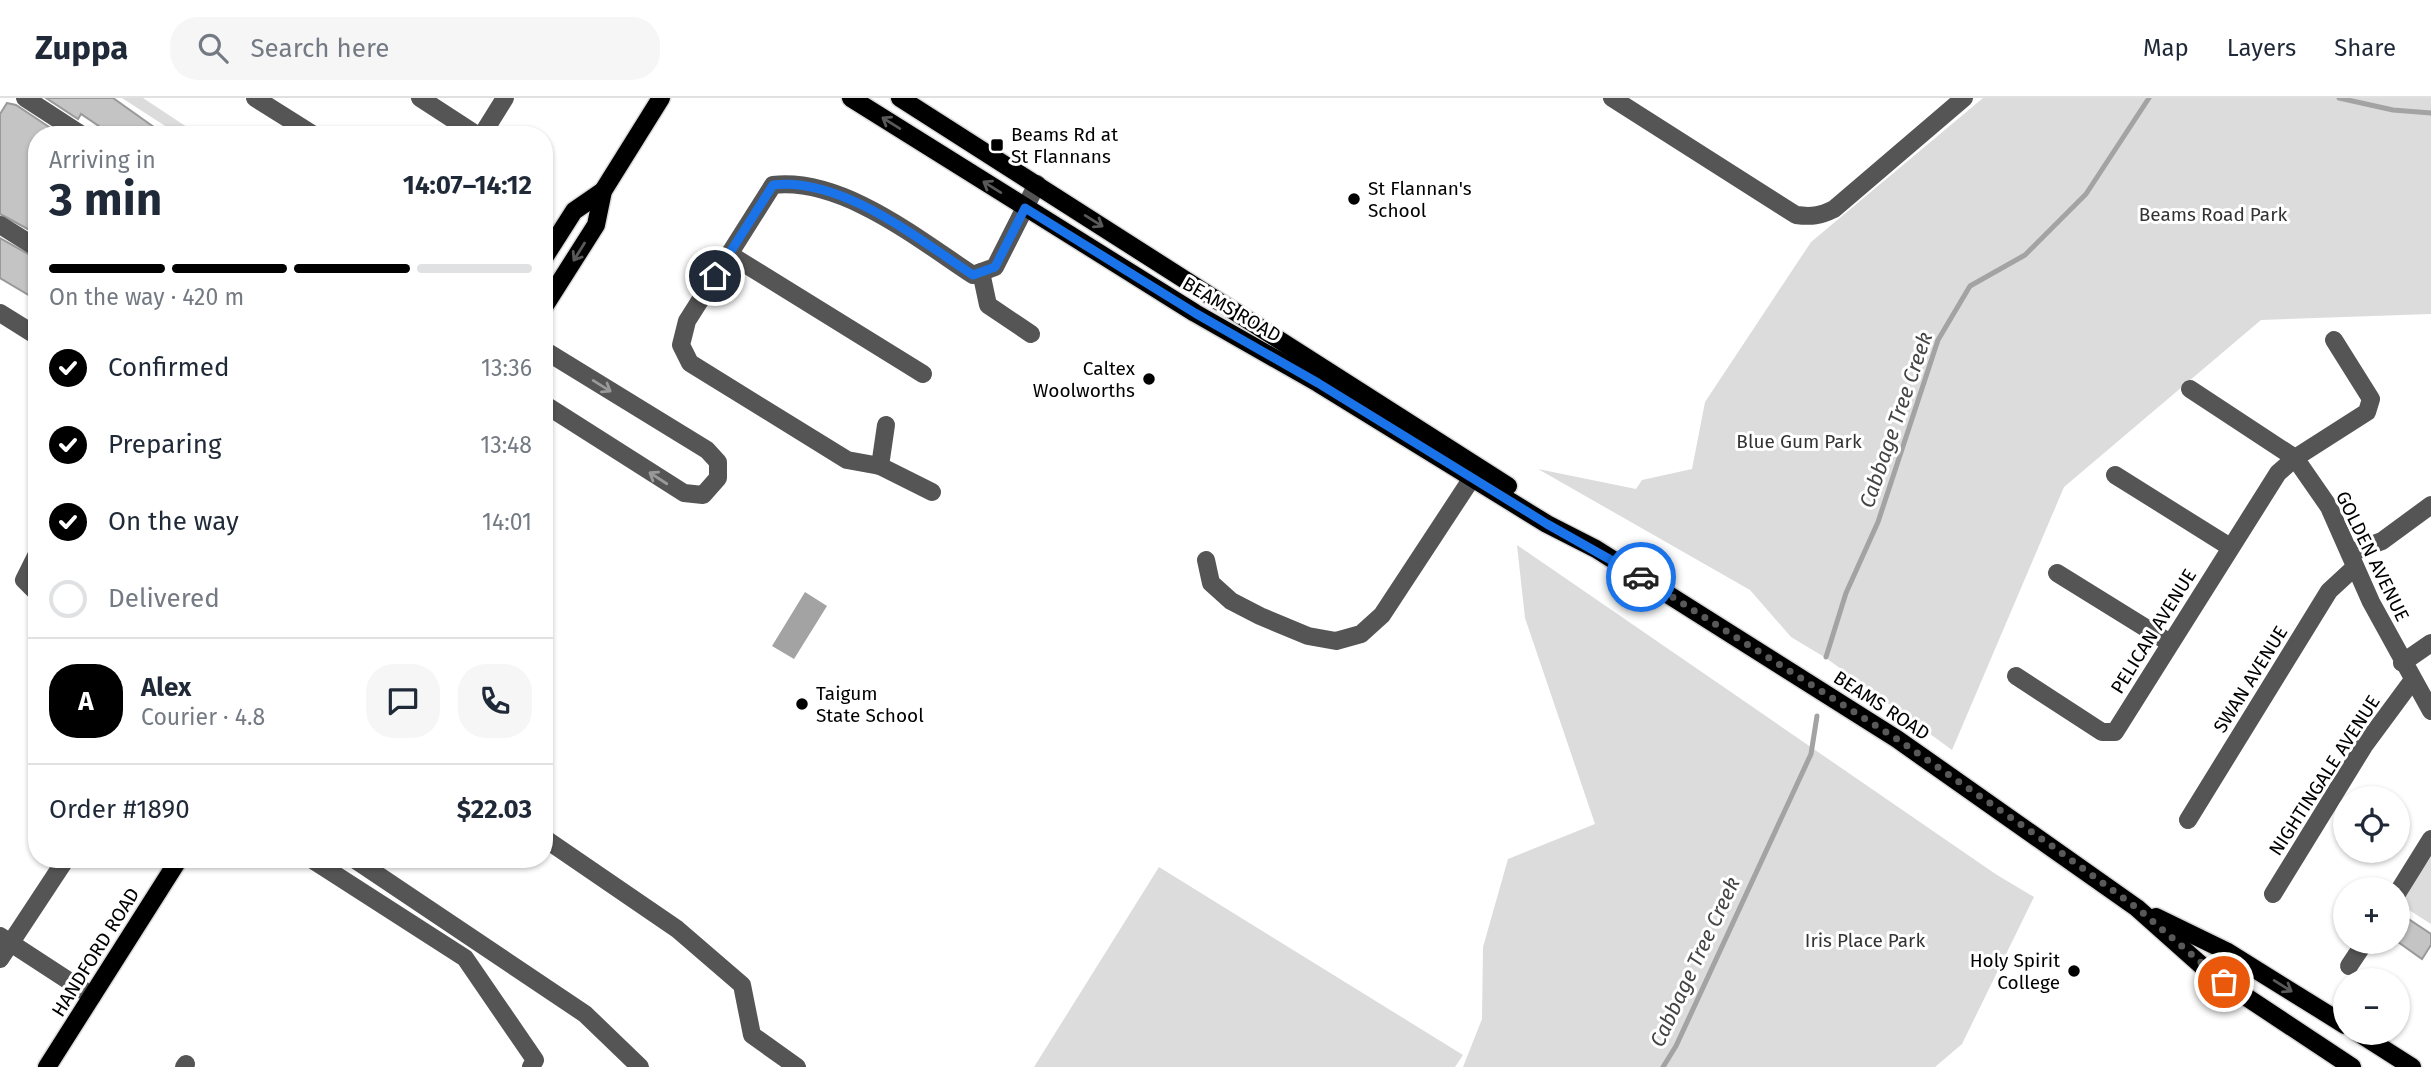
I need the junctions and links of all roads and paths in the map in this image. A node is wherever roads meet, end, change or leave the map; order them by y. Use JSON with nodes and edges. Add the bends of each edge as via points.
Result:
{"nodes":[{"id":1,"x":25,"y":98,"type":"edge"},
{"id":2,"x":255,"y":98,"type":"edge"},
{"id":3,"x":420,"y":98,"type":"edge"},
{"id":4,"x":505,"y":98,"type":"edge"},
{"id":5,"x":661,"y":98,"type":"edge"},
{"id":6,"x":851,"y":98,"type":"edge"},
{"id":7,"x":900,"y":98,"type":"edge"},
{"id":8,"x":1612,"y":98,"type":"edge"},
{"id":9,"x":1964,"y":98,"type":"edge"},
{"id":10,"x":68,"y":126,"type":"edge"},
{"id":11,"x":300,"y":126,"type":"edge"},
{"id":12,"x":465,"y":126,"type":"edge"},
{"id":13,"x":486,"y":126,"type":"edge"},
{"id":14,"x":1037,"y":184,"type":"junction"},
{"id":15,"x":603,"y":191,"type":"junction"},
{"id":16,"x":1025,"y":208,"type":"junction"},
{"id":17,"x":0,"y":225,"type":"edge"},
{"id":18,"x":28,"y":242,"type":"edge"},
{"id":19,"x":553,"y":244,"type":"edge"},
{"id":20,"x":729,"y":254,"type":"junction"},
{"id":21,"x":981,"y":272,"type":"junction"},
{"id":22,"x":553,"y":293,"type":"edge"},
{"id":23,"x":0,"y":313,"type":"edge"},
{"id":24,"x":28,"y":330,"type":"edge"},
{"id":25,"x":1031,"y":334,"type":"dead end"},
{"id":26,"x":2334,"y":340,"type":"dead end"},
{"id":27,"x":553,"y":356,"type":"edge"},
{"id":28,"x":923,"y":374,"type":"dead end"},
{"id":29,"x":2190,"y":388,"type":"dead end"},
{"id":30,"x":553,"y":410,"type":"edge"},
{"id":31,"x":886,"y":425,"type":"dead end"},
{"id":32,"x":2295,"y":458,"type":"junction"},
{"id":33,"x":880,"y":466,"type":"junction"},
{"id":34,"x":2115,"y":475,"type":"dead end"},
{"id":35,"x":1472,"y":478,"type":"junction"},
{"id":36,"x":932,"y":492,"type":"dead end"},
{"id":37,"x":2431,"y":505,"type":"edge"},
{"id":38,"x":2230,"y":547,"type":"junction"},
{"id":39,"x":1596,"y":549,"type":"junction"},
{"id":40,"x":1206,"y":560,"type":"dead end"},
{"id":41,"x":2352,"y":560,"type":"junction"},
{"id":42,"x":2057,"y":573,"type":"dead end"},
{"id":43,"x":2170,"y":643,"type":"junction"},
{"id":44,"x":2431,"y":643,"type":"edge"},
{"id":45,"x":2402,"y":663,"type":"junction"},
{"id":46,"x":2016,"y":676,"type":"dead end"},
{"id":47,"x":2412,"y":681,"type":"junction"},
{"id":48,"x":2431,"y":711,"type":"edge"},
{"id":49,"x":2188,"y":820,"type":"dead end"},
{"id":50,"x":2431,"y":839,"type":"edge"},
{"id":51,"x":553,"y":844,"type":"edge"},
{"id":52,"x":59,"y":868,"type":"edge"},
{"id":53,"x":173,"y":868,"type":"edge"},
{"id":54,"x":326,"y":868,"type":"edge"},
{"id":55,"x":357,"y":868,"type":"edge"},
{"id":56,"x":370,"y":868,"type":"edge"},
{"id":57,"x":2407,"y":877,"type":"edge"},
{"id":58,"x":350,"y":883,"type":"junction"},
{"id":59,"x":2273,"y":894,"type":"dead end"},
{"id":60,"x":2137,"y":908,"type":"junction"},
{"id":61,"x":5,"y":940,"type":"edge"},
{"id":62,"x":2356,"y":954,"type":"edge"},
{"id":63,"x":0,"y":960,"type":"edge"},
{"id":64,"x":2348,"y":966,"type":"dead end"},
{"id":65,"x":92,"y":996,"type":"junction"},
{"id":66,"x":2333,"y":1018,"type":"edge"},
{"id":67,"x":2377,"y":1045,"type":"edge"},
{"id":68,"x":47,"y":1067,"type":"edge"},
{"id":69,"x":531,"y":1067,"type":"edge"},
{"id":70,"x":640,"y":1067,"type":"edge"},
{"id":71,"x":797,"y":1067,"type":"edge"},
{"id":72,"x":2352,"y":1067,"type":"edge"},
{"id":73,"x":2412,"y":1067,"type":"edge"}],
"edges":[{"from":1,"to":10,"type":"street"},
{"from":2,"to":11,"type":"street"},
{"from":3,"to":12,"type":"street"},
{"from":4,"to":13,"type":"street"},
{"from":5,"to":15,"type":"main road"},
{"from":16,"to":6,"type":"main road","name":"BEAMS ROAD","one_way":true},
{"from":7,"to":14,"type":"main road","name":"BEAMS ROAD"},
{"from":8,"to":9,"type":"street","via":[[1796,215],[1807,217],[1834,208]]},
{"from":14,"to":16,"type":"street"},
{"from":14,"to":39,"type":"main road","name":"BEAMS ROAD","one_way":true,"via":[[1554,515]]},
{"from":15,"to":19,"type":"main road","via":[[574,211]]},
{"from":15,"to":22,"type":"main road","one_way":true,"via":[[596,225]]},
{"from":16,"to":21,"type":"street","via":[[995,267]]},
{"from":16,"to":35,"type":"main road","name":"BEAMS ROAD"},
{"from":17,"to":18,"type":"street"},
{"from":20,"to":21,"type":"street","via":[[773,185],[797,182],[871,208],[973,275]]},
{"from":20,"to":28,"type":"street"},
{"from":20,"to":33,"type":"street","via":[[687,321],[681,345],[690,363],[847,460]]},
{"from":21,"to":25,"type":"street","via":[[988,305]]},
{"from":23,"to":24,"type":"street"},
{"from":26,"to":32,"type":"street","name":"PELICAN AVENUE","via":[[2371,399],[2369,407]]},
{"from":27,"to":30,"type":"street","one_way":true,"via":[[707,450],[718,462],[718,478],[703,495],[684,493]]},
{"from":29,"to":32,"type":"street","name":"GOLDEN AVENUE"},
{"from":31,"to":33,"type":"street"},
{"from":32,"to":38,"type":"street","name":"PELICAN AVENUE","via":[[2278,473]]},
{"from":32,"to":41,"type":"street","name":"GOLDEN AVENUE","via":[[2329,507]]},
{"from":33,"to":36,"type":"street"},
{"from":34,"to":38,"type":"street"},
{"from":35,"to":39,"type":"main road","name":"BEAMS ROAD"},
{"from":35,"to":40,"type":"street","via":[[1382,615],[1361,634],[1336,640],[1308,636],[1259,616],[1231,601],[1211,583]]},
{"from":37,"to":41,"type":"street"},
{"from":38,"to":43,"type":"street","name":"PELICAN AVENUE"},
{"from":39,"to":60,"type":"main road","name":"BEAMS ROAD","via":[[1897,739]]},
{"from":41,"to":45,"type":"street","name":"GOLDEN AVENUE"},
{"from":41,"to":49,"type":"street","name":"SWAN AVENUE"},
{"from":42,"to":43,"type":"street"},
{"from":43,"to":46,"type":"street","name":"PELICAN AVENUE","via":[[2116,732],[2110,734]]},
{"from":44,"to":45,"type":"street"},
{"from":45,"to":47,"type":"street","name":"GOLDEN AVENUE"},
{"from":47,"to":48,"type":"street","name":"GOLDEN AVENUE"},
{"from":47,"to":59,"type":"street","name":"NIGHTINGALE AVENUE","via":[[2364,746]]},
{"from":50,"to":57,"type":"street"},
{"from":51,"to":71,"type":"street","via":[[677,929],[741,985],[752,1035]]},
{"from":52,"to":61,"type":"street"},
{"from":53,"to":65,"type":"main road","name":"HANDFORD ROAD"},
{"from":54,"to":58,"type":"street"},
{"from":55,"to":58,"type":"street"},
{"from":56,"to":70,"type":"street","via":[[585,1014]]},
{"from":58,"to":69,"type":"street","via":[[465,958],[536,1060]]},
{"from":60,"to":66,"type":"main road","name":"BEAMS ROAD","one_way":true,"via":[[2226,951]]},
{"from":60,"to":72,"type":"main road","name":"BEAMS ROAD","via":[[2210,973]]},
{"from":61,"to":63,"type":"street"},
{"from":61,"to":65,"type":"street"},
{"from":62,"to":64,"type":"street"},
{"from":65,"to":68,"type":"main road","name":"HANDFORD ROAD"},
{"from":67,"to":73,"type":"main road"}]}
